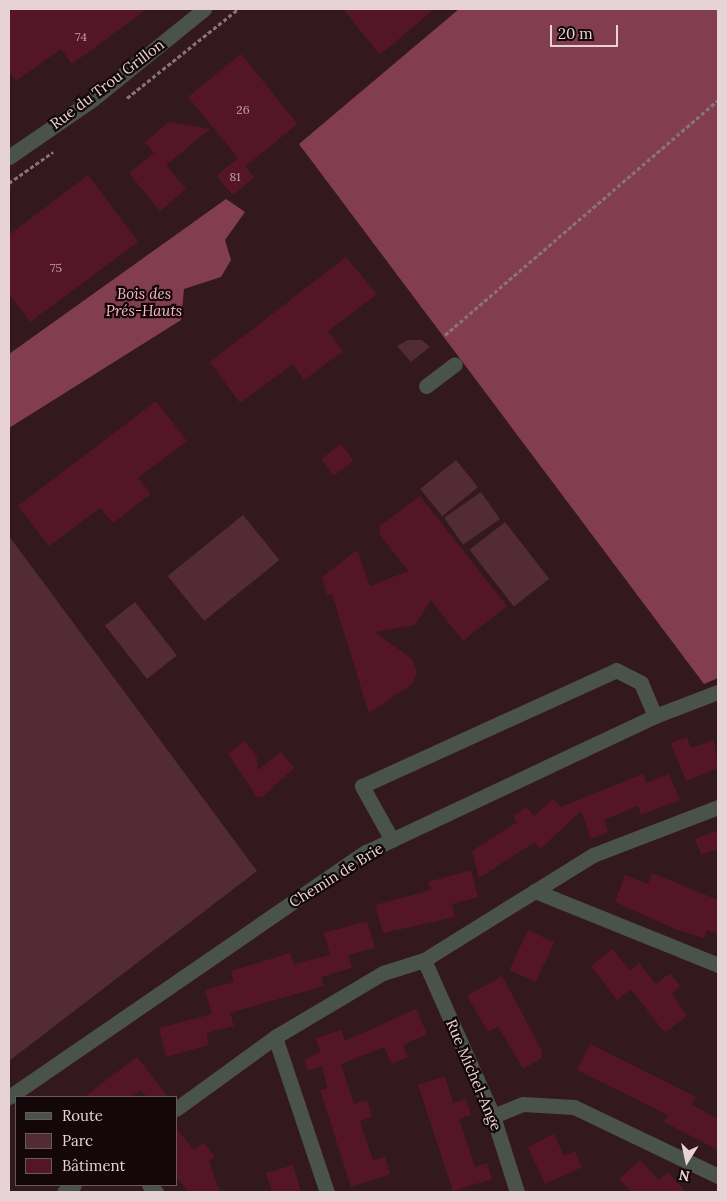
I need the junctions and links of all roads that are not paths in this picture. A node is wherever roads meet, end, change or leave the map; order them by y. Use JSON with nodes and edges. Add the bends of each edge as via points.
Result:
{"nodes":[{"id":1,"x":204,"y":9,"type":"edge"},
{"id":2,"x":9,"y":157,"type":"edge"},
{"id":3,"x":455,"y":364,"type":"dead end"},
{"id":4,"x":426,"y":386,"type":"dead end"},
{"id":5,"x":718,"y":692,"type":"edge"},
{"id":6,"x":655,"y":716,"type":"junction"},
{"id":7,"x":718,"y":807,"type":"edge"},
{"id":8,"x":392,"y":840,"type":"junction"},
{"id":9,"x":535,"y":891,"type":"junction"},
{"id":10,"x":424,"y":960,"type":"junction"},
{"id":11,"x":718,"y":965,"type":"edge"},
{"id":12,"x":275,"y":1038,"type":"junction"},
{"id":13,"x":9,"y":1097,"type":"edge"},
{"id":14,"x":178,"y":1108,"type":"edge"},
{"id":15,"x":493,"y":1116,"type":"junction"},
{"id":16,"x":718,"y":1176,"type":"edge"},
{"id":17,"x":327,"y":1192,"type":"edge"},
{"id":18,"x":517,"y":1192,"type":"edge"}],
"edges":[{"from":1,"to":2,"type":"street","name":"Rue du Trou Grillon","via":[[93,99]]},
{"from":3,"to":4,"type":"street"},
{"from":5,"to":6,"type":"street","name":"Chemin de Brie"},
{"from":6,"to":8,"type":"street","name":"Chemin de Brie"},
{"from":6,"to":8,"type":"street","via":[[641,683],[616,670],[362,786]]},
{"from":7,"to":9,"type":"street","via":[[594,856]]},
{"from":8,"to":13,"type":"street","name":"Chemin de Brie","via":[[358,858]]},
{"from":9,"to":10,"type":"street"},
{"from":9,"to":11,"type":"street"},
{"from":10,"to":12,"type":"street","via":[[383,973]]},
{"from":10,"to":15,"type":"street","name":"Rue Michel-Ange"},
{"from":12,"to":14,"type":"street"},
{"from":12,"to":17,"type":"street"},
{"from":15,"to":16,"type":"street","via":[[523,1104],[574,1107]]},
{"from":15,"to":18,"type":"street","name":"Rue Michel-Ange"}]}
